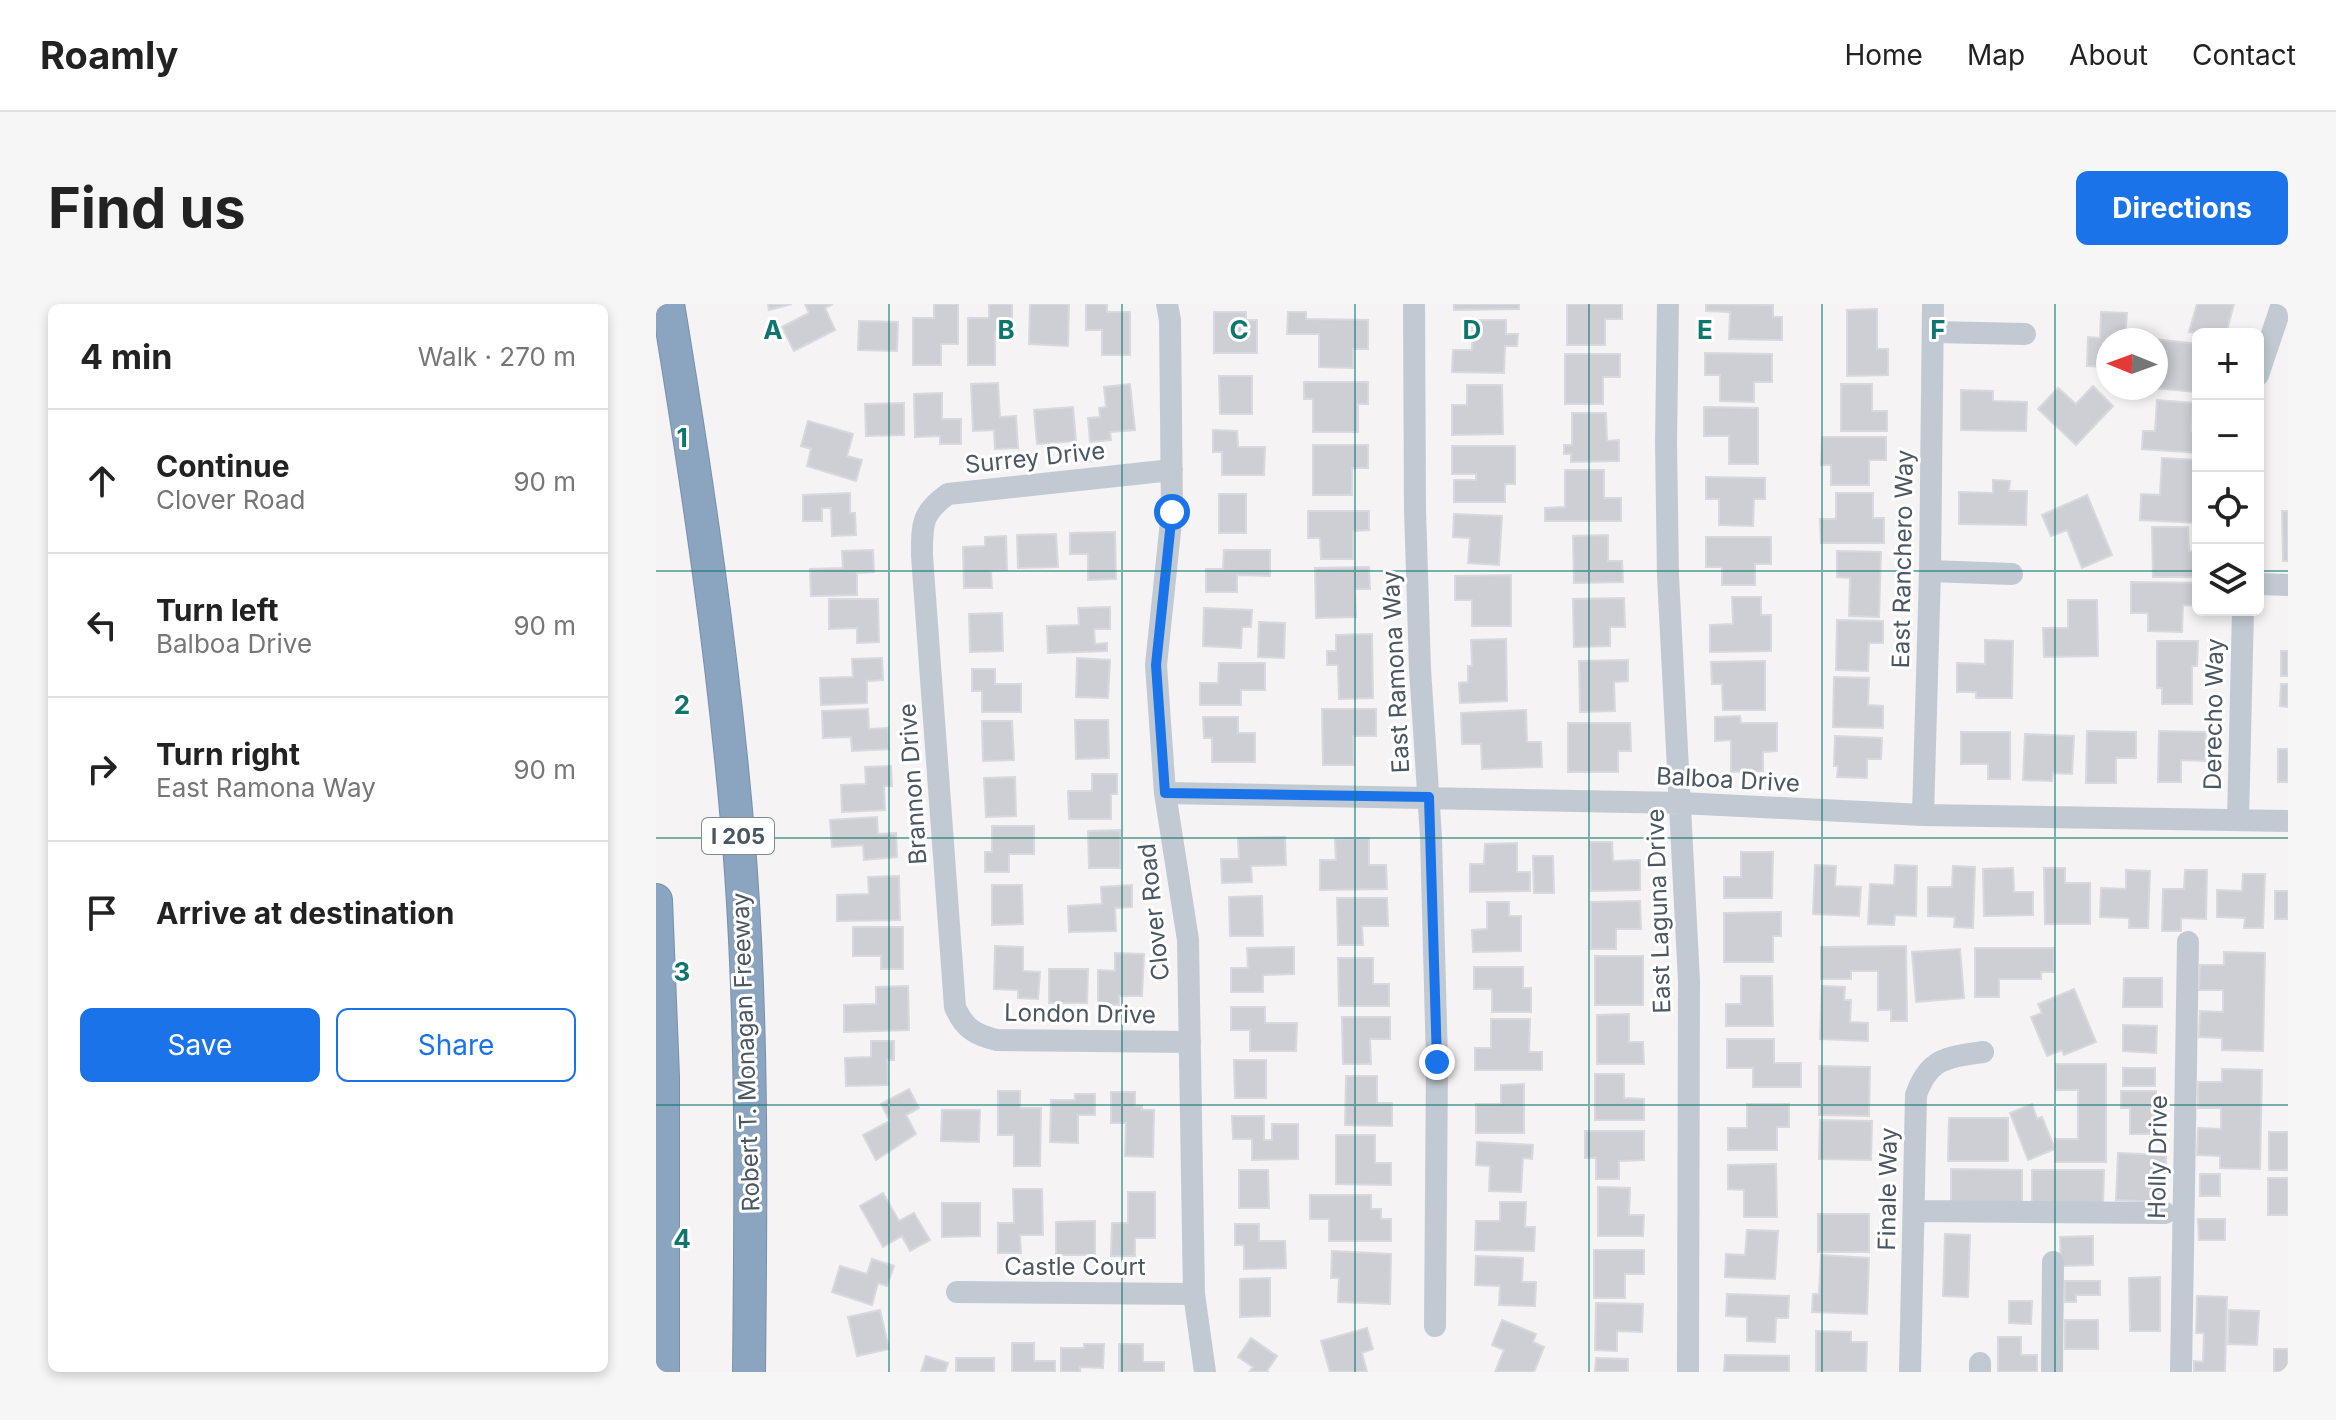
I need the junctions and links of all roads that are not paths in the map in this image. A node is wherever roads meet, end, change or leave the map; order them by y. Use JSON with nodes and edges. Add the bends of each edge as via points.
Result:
{"nodes":[{"id":1,"x":668,"y":304,"type":"edge"},
{"id":2,"x":1167,"y":304,"type":"edge"},
{"id":3,"x":1414,"y":304,"type":"edge"},
{"id":4,"x":1668,"y":304,"type":"edge"},
{"id":5,"x":1933,"y":304,"type":"edge"},
{"id":6,"x":2282,"y":304,"type":"edge"},
{"id":7,"x":1933,"y":332,"type":"junction"},
{"id":8,"x":2025,"y":334,"type":"dead end"},
{"id":9,"x":2264,"y":357,"type":"edge"},
{"id":10,"x":1172,"y":470,"type":"junction"},
{"id":11,"x":1930,"y":571,"type":"junction"},
{"id":12,"x":2012,"y":574,"type":"dead end"},
{"id":13,"x":923,"y":576,"type":"joint"},
{"id":14,"x":2264,"y":584,"type":"edge"},
{"id":15,"x":2288,"y":585,"type":"edge"},
{"id":16,"x":2243,"y":616,"type":"edge"},
{"id":17,"x":1165,"y":793,"type":"junction"},
{"id":18,"x":1429,"y":797,"type":"junction"},
{"id":19,"x":1681,"y":803,"type":"junction"},
{"id":20,"x":1923,"y":815,"type":"junction"},
{"id":21,"x":2238,"y":820,"type":"junction"},
{"id":22,"x":2288,"y":821,"type":"edge"},
{"id":23,"x":656,"y":900,"type":"edge"},
{"id":24,"x":2188,"y":942,"type":"dead end"},
{"id":25,"x":954,"y":989,"type":"joint"},
{"id":26,"x":1190,"y":1042,"type":"junction"},
{"id":27,"x":1983,"y":1052,"type":"dead end"},
{"id":28,"x":1914,"y":1211,"type":"junction"},
{"id":29,"x":2165,"y":1213,"type":"dead end"},
{"id":30,"x":2053,"y":1262,"type":"dead end"},
{"id":31,"x":957,"y":1292,"type":"dead end"},
{"id":32,"x":1194,"y":1294,"type":"junction"},
{"id":33,"x":1435,"y":1326,"type":"dead end"},
{"id":34,"x":663,"y":1372,"type":"edge"},
{"id":35,"x":749,"y":1372,"type":"edge"},
{"id":36,"x":1205,"y":1372,"type":"edge"},
{"id":37,"x":1688,"y":1372,"type":"edge"},
{"id":38,"x":1910,"y":1372,"type":"edge"},
{"id":39,"x":2052,"y":1372,"type":"edge"},
{"id":40,"x":2181,"y":1372,"type":"edge"}],
"edges":[{"from":1,"to":35,"type":"highway","name":"Robert T. Monagan Freeway","number":"I 205","via":[[711,579],[738,835],[750,1095]]},
{"from":2,"to":10,"type":"street","name":"Clover Road"},
{"from":3,"to":18,"type":"street","name":"East Ramona Way","via":[[1415,510]]},
{"from":4,"to":19,"type":"street","name":"East Laguna Drive","via":[[1668,576]]},
{"from":5,"to":7,"type":"street","name":"East Ranchero Way"},
{"from":6,"to":9,"type":"street"},
{"from":7,"to":8,"type":"street"},
{"from":7,"to":11,"type":"street","name":"East Ranchero Way"},
{"from":10,"to":13,"type":"street","name":"Surrey Drive","via":[[948,494],[932,505],[922,526]]},
{"from":10,"to":17,"type":"street","name":"Clover Road","via":[[1156,665]]},
{"from":11,"to":12,"type":"street"},
{"from":11,"to":20,"type":"street","name":"East Ranchero Way"},
{"from":13,"to":25,"type":"street","name":"Brannon Drive"},
{"from":14,"to":15,"type":"street"},
{"from":16,"to":21,"type":"street","name":"Derecho Way"},
{"from":17,"to":18,"type":"street","name":"Balboa Drive"},
{"from":17,"to":26,"type":"street","name":"Clover Road","via":[[1188,940]]},
{"from":18,"to":19,"type":"street","name":"Balboa Drive"},
{"from":18,"to":33,"type":"street","name":"East Ramona Way","via":[[1437,1062]]},
{"from":19,"to":20,"type":"street","name":"Balboa Drive"},
{"from":19,"to":37,"type":"street","name":"East Laguna Drive","via":[[1689,981]]},
{"from":20,"to":21,"type":"street","name":"Balboa Drive"},
{"from":21,"to":22,"type":"street","name":"Balboa Drive"},
{"from":23,"to":34,"type":"highway","via":[[663,1077]]},
{"from":24,"to":40,"type":"street","name":"Holly Drive"},
{"from":25,"to":26,"type":"street","name":"London Drive","via":[[962,1022],[987,1038]]},
{"from":26,"to":32,"type":"street","name":"Clover Road"},
{"from":27,"to":28,"type":"street","name":"Finale Way","via":[[1938,1061],[1923,1077],[1916,1095]]},
{"from":28,"to":29,"type":"street","name":"Holly Drive"},
{"from":28,"to":38,"type":"street","name":"Finale Way"},
{"from":30,"to":39,"type":"street"},
{"from":31,"to":32,"type":"street","name":"Castle Court"},
{"from":32,"to":36,"type":"street","name":"Clover Road"}]}
